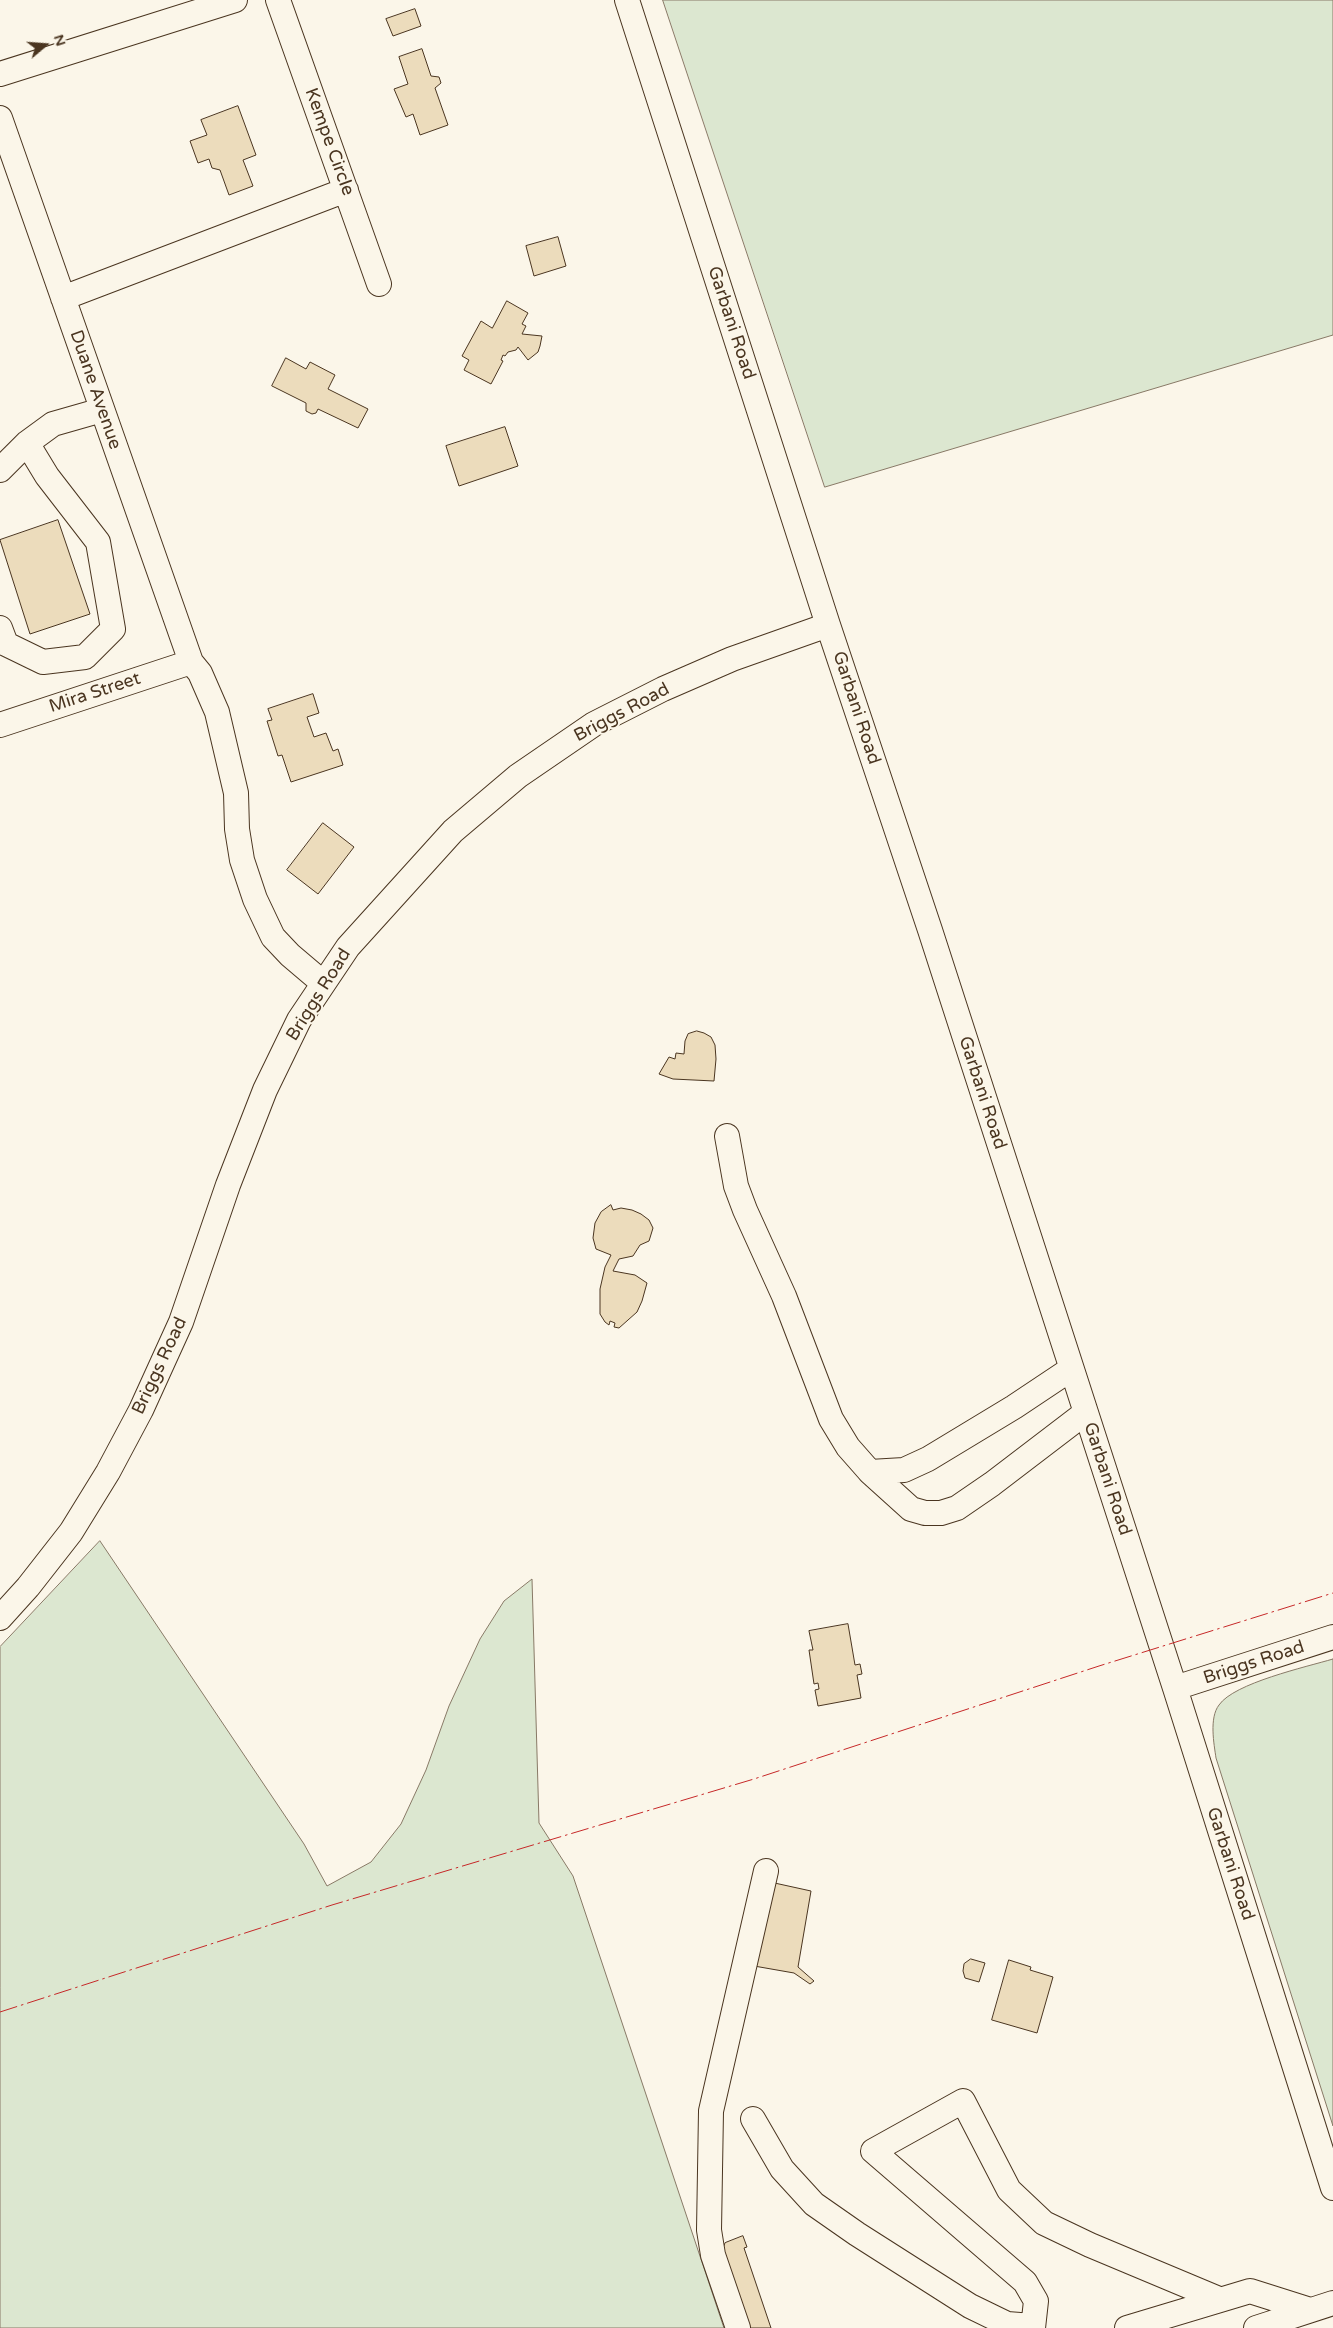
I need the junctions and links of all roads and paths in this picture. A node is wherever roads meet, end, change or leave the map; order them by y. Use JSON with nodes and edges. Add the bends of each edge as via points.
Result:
{"nodes":[{"id":1,"x":235,"y":0,"type":"edge"},
{"id":2,"x":278,"y":0,"type":"edge"},
{"id":3,"x":627,"y":0,"type":"edge"},
{"id":4,"x":0,"y":74,"type":"edge"},
{"id":5,"x":0,"y":118,"type":"edge"},
{"id":6,"x":346,"y":190,"type":"junction"},
{"id":7,"x":379,"y":284,"type":"dead end"},
{"id":8,"x":63,"y":298,"type":"junction"},
{"id":9,"x":102,"y":410,"type":"junction"},
{"id":10,"x":28,"y":443,"type":"junction"},
{"id":11,"x":0,"y":470,"type":"edge"},
{"id":12,"x":828,"y":624,"type":"junction"},
{"id":13,"x":0,"y":628,"type":"edge"},
{"id":14,"x":191,"y":662,"type":"junction"},
{"id":15,"x":0,"y":725,"type":"edge"},
{"id":16,"x":323,"y":984,"type":"junction"},
{"id":17,"x":727,"y":1136,"type":"dead end"},
{"id":18,"x":1071,"y":1369,"type":"junction"},
{"id":19,"x":1086,"y":1413,"type":"junction"},
{"id":20,"x":870,"y":1472,"type":"junction"},
{"id":21,"x":0,"y":1618,"type":"edge"},
{"id":22,"x":1333,"y":1637,"type":"edge"},
{"id":23,"x":1175,"y":1688,"type":"junction"},
{"id":24,"x":766,"y":1872,"type":"dead end"},
{"id":25,"x":753,"y":2119,"type":"dead end"},
{"id":26,"x":1333,"y":2188,"type":"edge"},
{"id":27,"x":1219,"y":2299,"type":"junction"},
{"id":28,"x":1333,"y":2303,"type":"edge"},
{"id":29,"x":1310,"y":2310,"type":"junction"},
{"id":30,"x":1033,"y":2327,"type":"edge"},
{"id":31,"x":738,"y":2328,"type":"edge"},
{"id":32,"x":1127,"y":2328,"type":"edge"},
{"id":33,"x":1256,"y":2328,"type":"edge"}],
"edges":[{"from":1,"to":4,"type":"street"},
{"from":2,"to":6,"type":"street","name":"Kempe Circle"},
{"from":3,"to":12,"type":"street","name":"Garbani Road"},
{"from":5,"to":8,"type":"street","name":"Duane Avenue"},
{"from":6,"to":7,"type":"street","name":"Kempe Circle"},
{"from":6,"to":8,"type":"street"},
{"from":8,"to":9,"type":"street","name":"Duane Avenue"},
{"from":9,"to":10,"type":"street","via":[[53,424]]},
{"from":9,"to":14,"type":"street","name":"Duane Avenue"},
{"from":10,"to":11,"type":"street"},
{"from":10,"to":13,"type":"street","via":[[47,476],[98,542],[113,629],[85,657],[43,662],[6,644]]},
{"from":12,"to":16,"type":"street","name":"Briggs Road","via":[[732,659],[663,689],[594,724],[518,776],[453,832],[410,877],[348,947]]},
{"from":12,"to":18,"type":"street","name":"Garbani Road"},
{"from":14,"to":15,"type":"street","name":"Mira Street"},
{"from":14,"to":16,"type":"street","name":"Duane Avenue","via":[[200,673],[217,712],[236,793],[242,860],[255,899],[273,937]]},
{"from":16,"to":21,"type":"street","name":"Briggs Road","via":[[299,1020],[265,1090],[181,1322],[141,1410],[71,1532]]},
{"from":17,"to":20,"type":"street","via":[[736,1186],[784,1296],[831,1419],[848,1447]]},
{"from":18,"to":19,"type":"street","name":"Garbani Road"},
{"from":18,"to":20,"type":"street","via":[[928,1459],[904,1470]]},
{"from":19,"to":20,"type":"street","via":[[992,1484],[957,1508],[941,1513],[911,1509]]},
{"from":19,"to":23,"type":"street","name":"Garbani Road"},
{"from":22,"to":23,"type":"street","name":"Briggs Road"},
{"from":23,"to":26,"type":"street","name":"Garbani Road"},
{"from":24,"to":31,"type":"street","via":[[711,2111],[709,2230],[713,2255]]},
{"from":25,"to":30,"type":"street","via":[[782,2169],[814,2204],[970,2306],[1008,2324]]},
{"from":27,"to":29,"type":"street","via":[[1250,2291]]},
{"from":27,"to":30,"type":"street","via":[[1044,2223],[1009,2190],[963,2101],[873,2151],[1025,2282],[1036,2301]]},
{"from":27,"to":32,"type":"street"},
{"from":28,"to":29,"type":"street"},
{"from":29,"to":33,"type":"street"}]}
